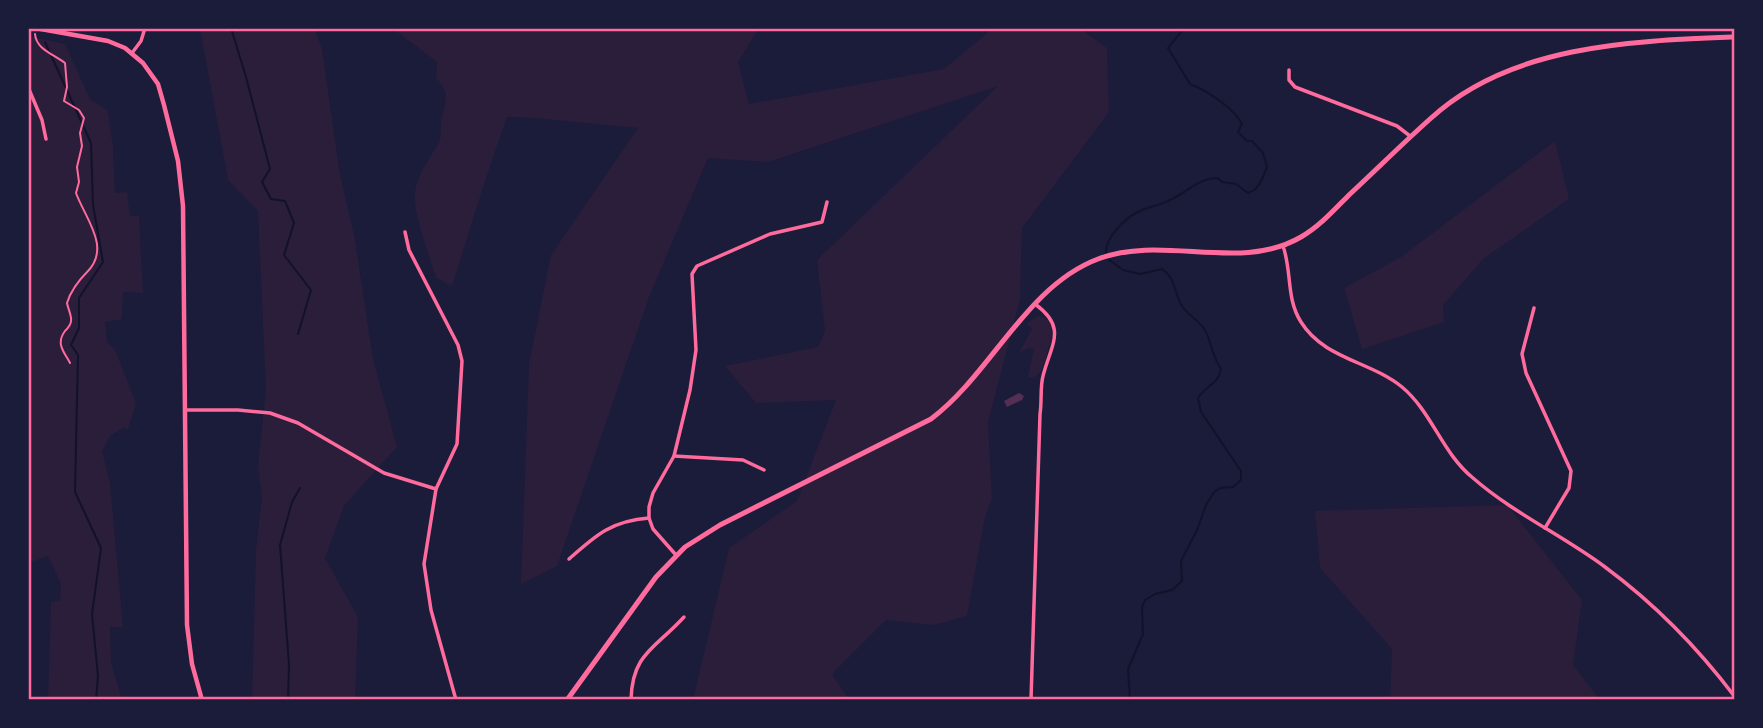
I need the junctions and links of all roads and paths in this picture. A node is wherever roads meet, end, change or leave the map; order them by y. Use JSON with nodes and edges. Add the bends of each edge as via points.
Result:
{"nodes":[{"id":1,"x":35,"y":28,"type":"edge"},
{"id":2,"x":145,"y":28,"type":"edge"},
{"id":3,"x":1735,"y":37,"type":"edge"},
{"id":4,"x":132,"y":53,"type":"junction"},
{"id":5,"x":1289,"y":70,"type":"dead end"},
{"id":6,"x":28,"y":88,"type":"edge"},
{"id":7,"x":1410,"y":136,"type":"junction"},
{"id":8,"x":46,"y":139,"type":"dead end"},
{"id":9,"x":827,"y":202,"type":"dead end"},
{"id":10,"x":405,"y":232,"type":"dead end"},
{"id":11,"x":1283,"y":246,"type":"junction"},
{"id":12,"x":1035,"y":304,"type":"junction"},
{"id":13,"x":1534,"y":307,"type":"dead end"},
{"id":14,"x":70,"y":363,"type":"dead end"},
{"id":15,"x":185,"y":410,"type":"junction"},
{"id":16,"x":674,"y":456,"type":"junction"},
{"id":17,"x":764,"y":470,"type":"dead end"},
{"id":18,"x":436,"y":489,"type":"junction"},
{"id":19,"x":649,"y":518,"type":"junction"},
{"id":20,"x":1545,"y":528,"type":"junction"},
{"id":21,"x":676,"y":555,"type":"junction"},
{"id":22,"x":569,"y":559,"type":"dead end"},
{"id":23,"x":684,"y":617,"type":"dead end"},
{"id":24,"x":1735,"y":697,"type":"edge"},
{"id":25,"x":202,"y":700,"type":"edge"},
{"id":26,"x":456,"y":700,"type":"edge"},
{"id":27,"x":567,"y":700,"type":"edge"},
{"id":28,"x":632,"y":700,"type":"edge"},
{"id":29,"x":1031,"y":700,"type":"edge"}],
"edges":[{"from":1,"to":4,"type":"street","via":[[108,41]]},
{"from":1,"to":14,"type":"path","via":[[39,46],[65,63],[66,104],[84,118],[76,194],[99,247],[67,303],[72,318],[61,344]]},
{"from":2,"to":4,"type":"street"},
{"from":3,"to":7,"type":"highway","via":[[1640,41],[1517,68],[1465,91]]},
{"from":4,"to":15,"type":"street","via":[[158,84],[178,161],[183,206]]},
{"from":5,"to":7,"type":"street","via":[[1295,87]]},
{"from":6,"to":8,"type":"street"},
{"from":7,"to":11,"type":"highway","via":[[1314,228]]},
{"from":9,"to":16,"type":"street","via":[[822,222],[770,234],[697,266],[692,274],[696,350]]},
{"from":10,"to":18,"type":"street","via":[[409,250],[462,361],[457,444]]},
{"from":11,"to":12,"type":"highway","via":[[1242,253],[1150,249],[1113,255],[1062,279]]},
{"from":11,"to":20,"type":"street","via":[[1292,302],[1313,338],[1403,388],[1470,476]]},
{"from":12,"to":21,"type":"highway","via":[[947,407],[931,419],[720,525]]},
{"from":12,"to":29,"type":"street","via":[[1054,323],[1056,333],[1042,380]]},
{"from":13,"to":20,"type":"street","via":[[1522,354],[1526,373],[1571,471],[1569,488]]},
{"from":15,"to":18,"type":"street","via":[[270,413],[298,423],[384,473]]},
{"from":15,"to":25,"type":"street","via":[[187,625],[191,664]]},
{"from":16,"to":17,"type":"street","via":[[743,460]]},
{"from":16,"to":19,"type":"street","via":[[653,493]]},
{"from":18,"to":26,"type":"street","via":[[424,564],[431,610]]},
{"from":19,"to":21,"type":"street"},
{"from":19,"to":22,"type":"street","via":[[602,530]]},
{"from":20,"to":24,"type":"street","via":[[1650,603]]},
{"from":21,"to":27,"type":"highway"},
{"from":23,"to":28,"type":"street","via":[[639,662]]}]}
